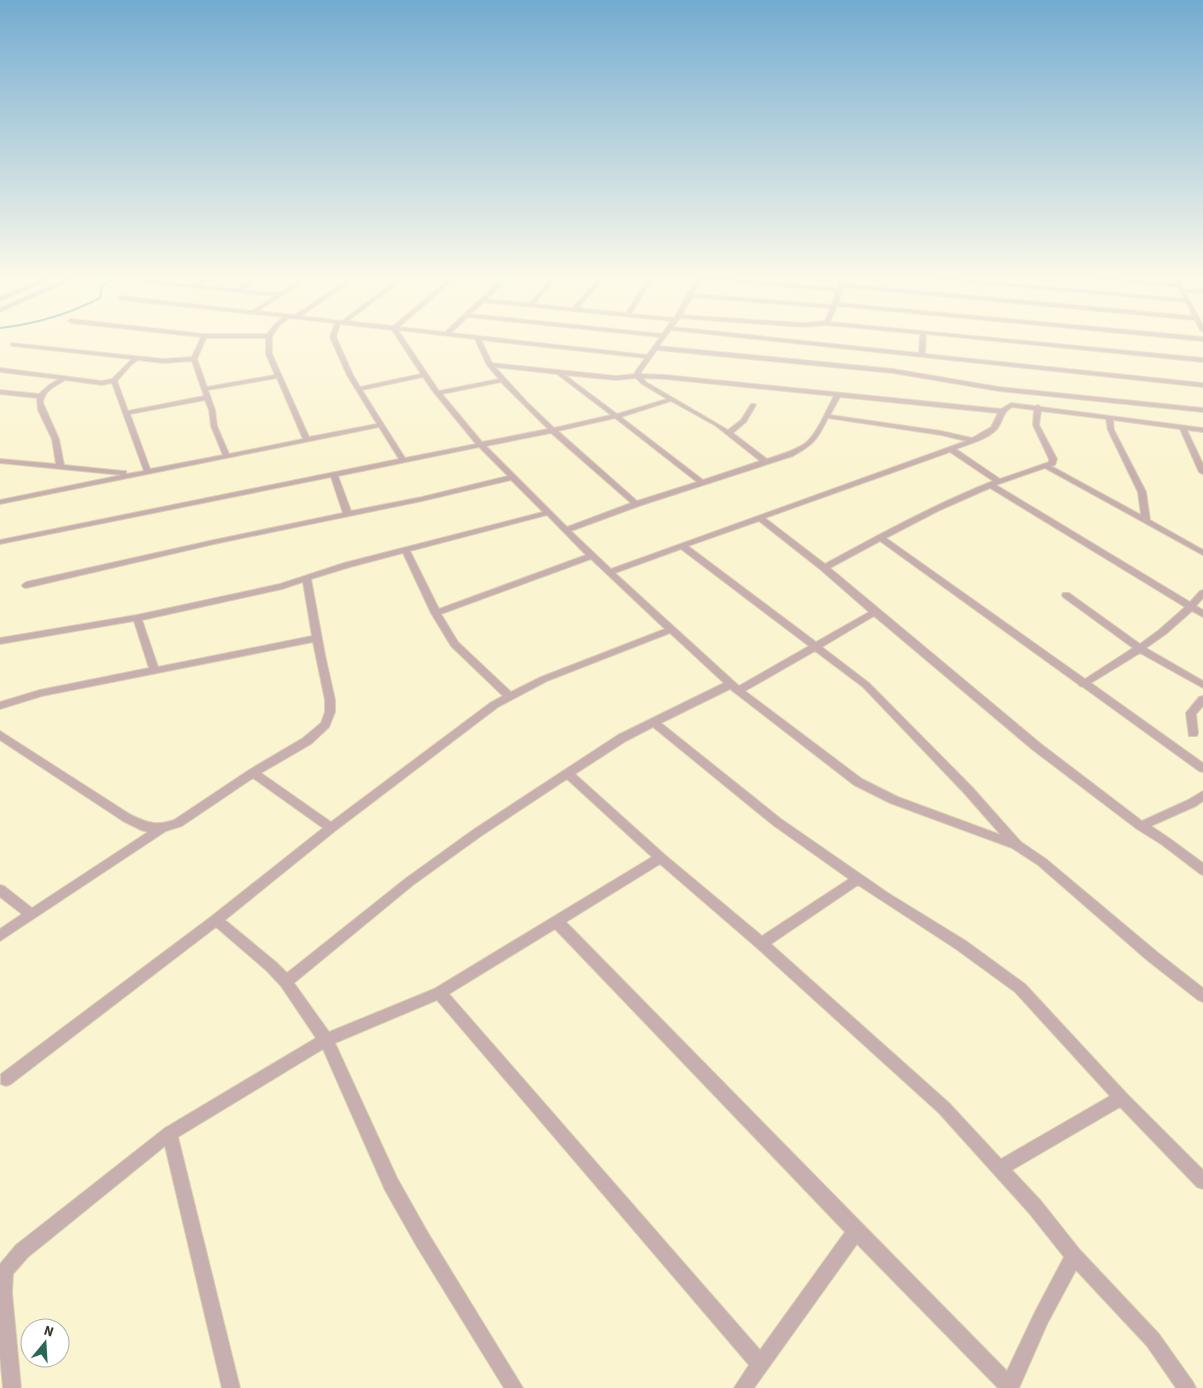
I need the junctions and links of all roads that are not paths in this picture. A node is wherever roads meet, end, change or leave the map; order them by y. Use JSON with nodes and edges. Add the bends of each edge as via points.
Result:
{"nodes":[{"id":1,"x":202,"y":341,"type":"edge"},
{"id":2,"x":269,"y":341,"type":"edge"},
{"id":3,"x":335,"y":341,"type":"edge"},
{"id":4,"x":402,"y":341,"type":"edge"},
{"id":5,"x":479,"y":341,"type":"edge"},
{"id":6,"x":510,"y":341,"type":"edge"},
{"id":7,"x":661,"y":341,"type":"edge"},
{"id":8,"x":793,"y":341,"type":"edge"},
{"id":9,"x":923,"y":341,"type":"edge"},
{"id":10,"x":1011,"y":341,"type":"edge"},
{"id":11,"x":13,"y":344,"type":"dead end"},
{"id":12,"x":657,"y":348,"type":"junction"},
{"id":13,"x":922,"y":354,"type":"junction"},
{"id":14,"x":650,"y":357,"type":"junction"},
{"id":15,"x":137,"y":358,"type":"junction"},
{"id":16,"x":194,"y":359,"type":"junction"},
{"id":17,"x":1203,"y":360,"type":"edge"},
{"id":18,"x":490,"y":365,"type":"junction"},
{"id":19,"x":0,"y":370,"type":"edge"},
{"id":20,"x":559,"y":373,"type":"junction"},
{"id":21,"x":424,"y":375,"type":"junction"},
{"id":22,"x":278,"y":376,"type":"junction"},
{"id":23,"x":638,"y":376,"type":"junction"},
{"id":24,"x":63,"y":379,"type":"junction"},
{"id":25,"x":502,"y":380,"type":"junction"},
{"id":26,"x":114,"y":381,"type":"junction"},
{"id":27,"x":1203,"y":385,"type":"edge"},
{"id":28,"x":358,"y":389,"type":"junction"},
{"id":29,"x":206,"y":390,"type":"junction"},
{"id":30,"x":0,"y":392,"type":"edge"},
{"id":31,"x":438,"y":393,"type":"junction"},
{"id":32,"x":838,"y":394,"type":"junction"},
{"id":33,"x":40,"y":396,"type":"junction"},
{"id":34,"x":208,"y":397,"type":"junction"},
{"id":35,"x":672,"y":399,"type":"junction"},
{"id":36,"x":753,"y":405,"type":"dead end"},
{"id":37,"x":1038,"y":407,"type":"junction"},
{"id":38,"x":1203,"y":410,"type":"edge"},
{"id":39,"x":1001,"y":411,"type":"junction"},
{"id":40,"x":126,"y":412,"type":"junction"},
{"id":41,"x":616,"y":416,"type":"junction"},
{"id":42,"x":826,"y":416,"type":"junction"},
{"id":43,"x":1109,"y":417,"type":"junction"},
{"id":44,"x":382,"y":424,"type":"junction"},
{"id":45,"x":1182,"y":427,"type":"junction"},
{"id":46,"x":554,"y":430,"type":"junction"},
{"id":47,"x":1203,"y":430,"type":"edge"},
{"id":48,"x":728,"y":433,"type":"junction"},
{"id":49,"x":308,"y":440,"type":"junction"},
{"id":50,"x":972,"y":441,"type":"junction"},
{"id":51,"x":480,"y":444,"type":"junction"},
{"id":52,"x":949,"y":448,"type":"junction"},
{"id":53,"x":227,"y":457,"type":"junction"},
{"id":54,"x":403,"y":460,"type":"junction"},
{"id":55,"x":0,"y":461,"type":"edge"},
{"id":56,"x":766,"y":462,"type":"junction"},
{"id":57,"x":1044,"y":465,"type":"junction"},
{"id":58,"x":60,"y":466,"type":"junction"},
{"id":59,"x":1203,"y":472,"type":"edge"},
{"id":60,"x":148,"y":473,"type":"junction"},
{"id":61,"x":334,"y":474,"type":"junction"},
{"id":62,"x":513,"y":477,"type":"junction"},
{"id":63,"x":703,"y":483,"type":"junction"},
{"id":64,"x":994,"y":483,"type":"junction"},
{"id":65,"x":0,"y":502,"type":"edge"},
{"id":66,"x":636,"y":504,"type":"junction"},
{"id":67,"x":547,"y":513,"type":"junction"},
{"id":68,"x":348,"y":515,"type":"junction"},
{"id":69,"x":761,"y":519,"type":"junction"},
{"id":70,"x":1146,"y":522,"type":"junction"},
{"id":71,"x":565,"y":530,"type":"junction"},
{"id":72,"x":880,"y":537,"type":"junction"},
{"id":73,"x":0,"y":542,"type":"edge"},
{"id":74,"x":681,"y":545,"type":"junction"},
{"id":75,"x":406,"y":551,"type":"junction"},
{"id":76,"x":1203,"y":552,"type":"edge"},
{"id":77,"x":592,"y":556,"type":"junction"},
{"id":78,"x":824,"y":568,"type":"junction"},
{"id":79,"x":610,"y":572,"type":"junction"},
{"id":80,"x":306,"y":577,"type":"junction"},
{"id":81,"x":26,"y":585,"type":"dead end"},
{"id":82,"x":1203,"y":593,"type":"edge"},
{"id":83,"x":1066,"y":595,"type":"dead end"},
{"id":84,"x":1191,"y":608,"type":"junction"},
{"id":85,"x":875,"y":612,"type":"junction"},
{"id":86,"x":436,"y":613,"type":"junction"},
{"id":87,"x":1203,"y":614,"type":"edge"},
{"id":88,"x":138,"y":618,"type":"junction"},
{"id":89,"x":670,"y":630,"type":"junction"},
{"id":90,"x":317,"y":638,"type":"junction"},
{"id":91,"x":0,"y":641,"type":"edge"},
{"id":92,"x":815,"y":646,"type":"junction"},
{"id":93,"x":1140,"y":649,"type":"junction"},
{"id":94,"x":154,"y":670,"type":"junction"},
{"id":95,"x":1083,"y":684,"type":"junction"},
{"id":96,"x":1203,"y":685,"type":"edge"},
{"id":97,"x":734,"y":687,"type":"junction"},
{"id":98,"x":509,"y":696,"type":"junction"},
{"id":99,"x":1203,"y":699,"type":"edge"},
{"id":100,"x":0,"y":706,"type":"edge"},
{"id":101,"x":655,"y":723,"type":"junction"},
{"id":102,"x":1193,"y":733,"type":"dead end"},
{"id":103,"x":0,"y":734,"type":"edge"},
{"id":104,"x":1203,"y":768,"type":"edge"},
{"id":105,"x":253,"y":773,"type":"junction"},
{"id":106,"x":567,"y":773,"type":"junction"},
{"id":107,"x":1203,"y":796,"type":"edge"},
{"id":108,"x":1141,"y":826,"type":"junction"},
{"id":109,"x":162,"y":828,"type":"junction"},
{"id":110,"x":331,"y":828,"type":"junction"},
{"id":111,"x":1016,"y":845,"type":"junction"},
{"id":112,"x":661,"y":858,"type":"junction"},
{"id":113,"x":1203,"y":870,"type":"edge"},
{"id":114,"x":858,"y":879,"type":"junction"},
{"id":115,"x":0,"y":890,"type":"edge"},
{"id":116,"x":32,"y":914,"type":"junction"},
{"id":117,"x":216,"y":920,"type":"junction"},
{"id":118,"x":558,"y":922,"type":"junction"},
{"id":119,"x":0,"y":936,"type":"edge"},
{"id":120,"x":761,"y":943,"type":"junction"},
{"id":121,"x":286,"y":982,"type":"junction"},
{"id":122,"x":439,"y":993,"type":"junction"},
{"id":123,"x":1203,"y":996,"type":"edge"},
{"id":124,"x":326,"y":1040,"type":"junction"},
{"id":125,"x":6,"y":1078,"type":"dead end"},
{"id":126,"x":1121,"y":1098,"type":"junction"},
{"id":127,"x":170,"y":1133,"type":"junction"},
{"id":128,"x":1000,"y":1168,"type":"junction"},
{"id":129,"x":1203,"y":1181,"type":"edge"},
{"id":130,"x":856,"y":1231,"type":"junction"},
{"id":131,"x":1074,"y":1256,"type":"junction"},
{"id":132,"x":3,"y":1272,"type":"edge"},
{"id":133,"x":760,"y":1364,"type":"junction"},
{"id":134,"x":1009,"y":1387,"type":"edge"},
{"id":135,"x":12,"y":1388,"type":"edge"},
{"id":136,"x":231,"y":1388,"type":"edge"},
{"id":137,"x":514,"y":1388,"type":"edge"},
{"id":138,"x":743,"y":1388,"type":"edge"},
{"id":139,"x":1188,"y":1388,"type":"edge"}],
"edges":[{"from":1,"to":16,"type":"street"},
{"from":2,"to":22,"type":"street","via":[[269,354]]},
{"from":3,"to":28,"type":"street"},
{"from":4,"to":21,"type":"street"},
{"from":5,"to":18,"type":"street"},
{"from":6,"to":14,"type":"street"},
{"from":7,"to":12,"type":"street"},
{"from":8,"to":13,"type":"street"},
{"from":9,"to":13,"type":"street"},
{"from":10,"to":17,"type":"street"},
{"from":11,"to":15,"type":"street"},
{"from":12,"to":14,"type":"street"},
{"from":12,"to":38,"type":"street","via":[[893,371],[999,388]]},
{"from":13,"to":27,"type":"street"},
{"from":14,"to":23,"type":"street"},
{"from":15,"to":16,"type":"street","via":[[163,361]]},
{"from":15,"to":26,"type":"street"},
{"from":16,"to":29,"type":"street"},
{"from":18,"to":20,"type":"street"},
{"from":18,"to":25,"type":"street"},
{"from":19,"to":24,"type":"street"},
{"from":20,"to":23,"type":"street","via":[[616,378]]},
{"from":20,"to":41,"type":"street"},
{"from":21,"to":28,"type":"street"},
{"from":21,"to":31,"type":"street"},
{"from":22,"to":29,"type":"street"},
{"from":22,"to":49,"type":"street"},
{"from":23,"to":32,"type":"street"},
{"from":23,"to":35,"type":"street"},
{"from":24,"to":26,"type":"street"},
{"from":24,"to":33,"type":"street","via":[[49,386]]},
{"from":25,"to":31,"type":"street"},
{"from":25,"to":46,"type":"street"},
{"from":26,"to":40,"type":"street"},
{"from":28,"to":44,"type":"street"},
{"from":29,"to":34,"type":"street"},
{"from":30,"to":33,"type":"street"},
{"from":31,"to":51,"type":"street"},
{"from":32,"to":39,"type":"street"},
{"from":32,"to":42,"type":"street"},
{"from":33,"to":58,"type":"street","via":[[39,405],[54,437]]},
{"from":34,"to":40,"type":"street"},
{"from":34,"to":53,"type":"street","via":[[214,426]]},
{"from":35,"to":41,"type":"street"},
{"from":35,"to":48,"type":"street","via":[[718,424]]},
{"from":36,"to":48,"type":"street","via":[[744,421]]},
{"from":37,"to":39,"type":"street","via":[[1011,404]]},
{"from":37,"to":43,"type":"street"},
{"from":37,"to":57,"type":"street","via":[[1036,425],[1053,459],[1052,463]]},
{"from":39,"to":50,"type":"street","via":[[997,424]]},
{"from":40,"to":60,"type":"street"},
{"from":41,"to":46,"type":"street"},
{"from":41,"to":63,"type":"street"},
{"from":42,"to":50,"type":"street"},
{"from":42,"to":56,"type":"street","via":[[807,445]]},
{"from":43,"to":45,"type":"street"},
{"from":43,"to":70,"type":"street","via":[[1111,430],[1142,492]]},
{"from":44,"to":49,"type":"street"},
{"from":44,"to":54,"type":"street"},
{"from":45,"to":47,"type":"street"},
{"from":45,"to":59,"type":"street"},
{"from":46,"to":51,"type":"street"},
{"from":46,"to":66,"type":"street"},
{"from":48,"to":56,"type":"street"},
{"from":49,"to":53,"type":"street"},
{"from":50,"to":52,"type":"street"},
{"from":51,"to":54,"type":"street"},
{"from":51,"to":62,"type":"street"},
{"from":52,"to":64,"type":"street"},
{"from":52,"to":69,"type":"street"},
{"from":53,"to":60,"type":"street"},
{"from":54,"to":61,"type":"street"},
{"from":55,"to":58,"type":"street"},
{"from":56,"to":63,"type":"street"},
{"from":57,"to":64,"type":"street"},
{"from":57,"to":70,"type":"street"},
{"from":58,"to":60,"type":"street","via":[[111,473]]},
{"from":60,"to":65,"type":"street"},
{"from":61,"to":68,"type":"street"},
{"from":61,"to":73,"type":"street"},
{"from":62,"to":67,"type":"street"},
{"from":62,"to":68,"type":"street"},
{"from":63,"to":66,"type":"street"},
{"from":64,"to":72,"type":"street"},
{"from":64,"to":84,"type":"street"},
{"from":66,"to":71,"type":"street"},
{"from":67,"to":71,"type":"street"},
{"from":67,"to":75,"type":"street"},
{"from":68,"to":81,"type":"street"},
{"from":69,"to":74,"type":"street"},
{"from":69,"to":78,"type":"street"},
{"from":70,"to":76,"type":"street"},
{"from":71,"to":77,"type":"street"},
{"from":72,"to":78,"type":"street"},
{"from":72,"to":95,"type":"street"},
{"from":74,"to":79,"type":"street"},
{"from":74,"to":92,"type":"street"},
{"from":75,"to":80,"type":"street"},
{"from":75,"to":86,"type":"street"},
{"from":77,"to":79,"type":"street"},
{"from":77,"to":86,"type":"street"},
{"from":78,"to":85,"type":"street"},
{"from":79,"to":89,"type":"street"},
{"from":80,"to":88,"type":"street","via":[[282,586]]},
{"from":80,"to":90,"type":"street"},
{"from":82,"to":84,"type":"street"},
{"from":83,"to":93,"type":"street"},
{"from":84,"to":87,"type":"street"},
{"from":84,"to":93,"type":"street"},
{"from":85,"to":92,"type":"street"},
{"from":85,"to":108,"type":"street","via":[[1037,747]]},
{"from":86,"to":98,"type":"street","via":[[459,650]]},
{"from":88,"to":91,"type":"street"},
{"from":88,"to":94,"type":"street"},
{"from":89,"to":97,"type":"street"},
{"from":89,"to":98,"type":"street"},
{"from":90,"to":94,"type":"street"},
{"from":90,"to":105,"type":"street","via":[[330,700],[330,712],[324,725],[307,741]]},
{"from":92,"to":97,"type":"street"},
{"from":92,"to":111,"type":"street","via":[[866,685],[968,790]]},
{"from":93,"to":95,"type":"street"},
{"from":93,"to":96,"type":"street"},
{"from":94,"to":100,"type":"street","via":[[40,693]]},
{"from":95,"to":104,"type":"street"},
{"from":97,"to":101,"type":"street"},
{"from":97,"to":111,"type":"street","via":[[858,782],[894,800]]},
{"from":98,"to":110,"type":"street"},
{"from":99,"to":102,"type":"street","via":[[1190,713]]},
{"from":101,"to":106,"type":"street","via":[[622,738]]},
{"from":101,"to":114,"type":"street","via":[[777,822]]},
{"from":103,"to":109,"type":"street","via":[[127,818],[145,827]]},
{"from":105,"to":109,"type":"street","via":[[178,823]]},
{"from":105,"to":110,"type":"street"},
{"from":106,"to":112,"type":"street"},
{"from":106,"to":121,"type":"street","via":[[409,882]]},
{"from":107,"to":108,"type":"street"},
{"from":108,"to":113,"type":"street"},
{"from":109,"to":116,"type":"street"},
{"from":110,"to":117,"type":"street"},
{"from":111,"to":123,"type":"street","via":[[1042,862]]},
{"from":112,"to":118,"type":"street"},
{"from":112,"to":120,"type":"street"},
{"from":114,"to":120,"type":"street"},
{"from":114,"to":126,"type":"street","via":[[1020,988]]},
{"from":115,"to":116,"type":"street"},
{"from":116,"to":119,"type":"street"},
{"from":117,"to":121,"type":"street"},
{"from":117,"to":125,"type":"street"},
{"from":118,"to":122,"type":"street"},
{"from":118,"to":130,"type":"street"},
{"from":120,"to":128,"type":"street","via":[[944,1108]]},
{"from":121,"to":124,"type":"street"},
{"from":122,"to":124,"type":"street"},
{"from":122,"to":133,"type":"street"},
{"from":124,"to":127,"type":"street"},
{"from":124,"to":137,"type":"street","via":[[391,1184]]},
{"from":126,"to":128,"type":"street"},
{"from":126,"to":129,"type":"street"},
{"from":127,"to":132,"type":"street","via":[[22,1251]]},
{"from":127,"to":136,"type":"street"},
{"from":128,"to":131,"type":"street"},
{"from":130,"to":133,"type":"street"},
{"from":130,"to":134,"type":"street"},
{"from":131,"to":134,"type":"street"},
{"from":131,"to":139,"type":"street","via":[[1153,1340]]},
{"from":132,"to":135,"type":"street"},
{"from":133,"to":138,"type":"street"}]}
